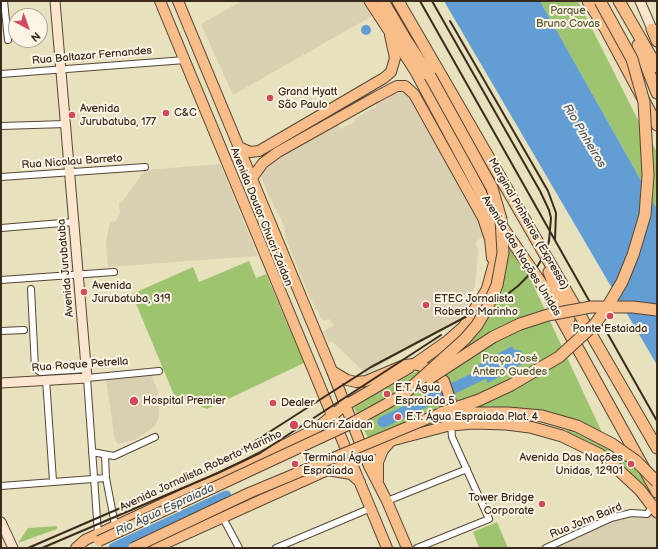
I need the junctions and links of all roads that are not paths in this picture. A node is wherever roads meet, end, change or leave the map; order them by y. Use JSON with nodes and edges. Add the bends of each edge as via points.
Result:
{"nodes":[{"id":1,"x":4,"y":1,"type":"edge"},
{"id":2,"x":55,"y":1,"type":"edge"},
{"id":3,"x":160,"y":1,"type":"edge"},
{"id":4,"x":178,"y":1,"type":"edge"},
{"id":5,"x":370,"y":1,"type":"edge"},
{"id":6,"x":379,"y":1,"type":"edge"},
{"id":7,"x":384,"y":1,"type":"edge"},
{"id":8,"x":388,"y":1,"type":"edge"},
{"id":9,"x":398,"y":1,"type":"edge"},
{"id":10,"x":588,"y":1,"type":"edge"},
{"id":11,"x":600,"y":1,"type":"edge"},
{"id":12,"x":618,"y":1,"type":"edge"},
{"id":13,"x":640,"y":1,"type":"edge"},
{"id":14,"x":654,"y":28,"type":"edge"},
{"id":15,"x":637,"y":33,"type":"junction"},
{"id":16,"x":390,"y":35,"type":"junction"},
{"id":17,"x":8,"y":40,"type":"dead end"},
{"id":18,"x":657,"y":41,"type":"edge"},
{"id":19,"x":185,"y":60,"type":"junction"},
{"id":20,"x":657,"y":67,"type":"edge"},
{"id":21,"x":61,"y":69,"type":"junction"},
{"id":22,"x":415,"y":70,"type":"junction"},
{"id":23,"x":391,"y":72,"type":"junction"},
{"id":24,"x":1,"y":74,"type":"edge"},
{"id":25,"x":429,"y":74,"type":"junction"},
{"id":26,"x":401,"y":85,"type":"junction"},
{"id":27,"x":657,"y":93,"type":"edge"},
{"id":28,"x":66,"y":124,"type":"junction"},
{"id":29,"x":657,"y":125,"type":"edge"},
{"id":30,"x":1,"y":126,"type":"edge"},
{"id":31,"x":239,"y":147,"type":"junction"},
{"id":32,"x":257,"y":152,"type":"junction"},
{"id":33,"x":263,"y":163,"type":"junction"},
{"id":34,"x":145,"y":167,"type":"dead end"},
{"id":35,"x":70,"y":172,"type":"junction"},
{"id":36,"x":1,"y":177,"type":"edge"},
{"id":37,"x":252,"y":178,"type":"junction"},
{"id":38,"x":487,"y":205,"type":"junction"},
{"id":39,"x":74,"y":222,"type":"junction"},
{"id":40,"x":1,"y":228,"type":"edge"},
{"id":41,"x":542,"y":250,"type":"junction"},
{"id":42,"x":114,"y":272,"type":"dead end"},
{"id":43,"x":78,"y":274,"type":"junction"},
{"id":44,"x":492,"y":278,"type":"junction"},
{"id":45,"x":1,"y":280,"type":"edge"},
{"id":46,"x":31,"y":289,"type":"dead end"},
{"id":47,"x":657,"y":310,"type":"edge"},
{"id":48,"x":24,"y":330,"type":"dead end"},
{"id":49,"x":1,"y":331,"type":"edge"},
{"id":50,"x":416,"y":364,"type":"junction"},
{"id":51,"x":159,"y":371,"type":"dead end"},
{"id":52,"x":332,"y":371,"type":"junction"},
{"id":53,"x":87,"y":373,"type":"junction"},
{"id":54,"x":592,"y":376,"type":"junction"},
{"id":55,"x":46,"y":379,"type":"junction"},
{"id":56,"x":2,"y":383,"type":"edge"},
{"id":57,"x":339,"y":392,"type":"junction"},
{"id":58,"x":404,"y":394,"type":"junction"},
{"id":59,"x":324,"y":397,"type":"junction"},
{"id":60,"x":344,"y":406,"type":"junction"},
{"id":61,"x":441,"y":413,"type":"junction"},
{"id":62,"x":333,"y":416,"type":"junction"},
{"id":63,"x":451,"y":425,"type":"junction"},
{"id":64,"x":317,"y":428,"type":"junction"},
{"id":65,"x":155,"y":437,"type":"dead end"},
{"id":66,"x":394,"y":440,"type":"junction"},
{"id":67,"x":657,"y":448,"type":"edge"},
{"id":68,"x":92,"y":452,"type":"junction"},
{"id":69,"x":364,"y":453,"type":"junction"},
{"id":70,"x":105,"y":456,"type":"junction"},
{"id":71,"x":351,"y":459,"type":"junction"},
{"id":72,"x":467,"y":469,"type":"junction"},
{"id":73,"x":327,"y":470,"type":"junction"},
{"id":74,"x":106,"y":478,"type":"junction"},
{"id":75,"x":94,"y":479,"type":"junction"},
{"id":76,"x":54,"y":482,"type":"junction"},
{"id":77,"x":657,"y":482,"type":"edge"},
{"id":78,"x":378,"y":484,"type":"junction"},
{"id":79,"x":362,"y":485,"type":"junction"},
{"id":80,"x":1,"y":486,"type":"edge"},
{"id":81,"x":657,"y":492,"type":"edge"},
{"id":82,"x":387,"y":501,"type":"junction"},
{"id":83,"x":370,"y":508,"type":"junction"},
{"id":84,"x":652,"y":511,"type":"edge"},
{"id":85,"x":223,"y":518,"type":"junction"},
{"id":86,"x":1,"y":522,"type":"edge"},
{"id":87,"x":115,"y":525,"type":"junction"},
{"id":88,"x":99,"y":537,"type":"junction"},
{"id":89,"x":13,"y":548,"type":"edge"},
{"id":90,"x":76,"y":548,"type":"edge"},
{"id":91,"x":84,"y":548,"type":"edge"},
{"id":92,"x":133,"y":548,"type":"edge"},
{"id":93,"x":155,"y":548,"type":"edge"},
{"id":94,"x":239,"y":548,"type":"edge"},
{"id":95,"x":276,"y":548,"type":"edge"},
{"id":96,"x":387,"y":548,"type":"edge"},
{"id":97,"x":406,"y":548,"type":"edge"},
{"id":98,"x":417,"y":548,"type":"edge"},
{"id":99,"x":546,"y":548,"type":"edge"}],
"edges":[{"from":1,"to":17,"type":"street"},
{"from":2,"to":21,"type":"street","name":"Avenida Jurubatuba"},
{"from":3,"to":19,"type":"main road","name":"Avenida Doutor Chucri Zaidan"},
{"from":4,"to":31,"type":"main road","name":"Avenida Doutor Chucri Zaidan"},
{"from":5,"to":16,"type":"highway","name":"Avenida das Nações Unidas"},
{"from":6,"to":22,"type":"highway"},
{"from":7,"to":25,"type":"highway"},
{"from":8,"to":25,"type":"highway"},
{"from":9,"to":41,"type":"highway","name":"Marginal Pinheiros (Expressa)"},
{"from":10,"to":29,"type":"highway"},
{"from":11,"to":61,"type":"highway","bridge":true,"via":[[632,59],[644,102],[648,175],[645,215],[633,255],[622,282],[606,309],[595,324],[559,357],[511,385],[479,400]]},
{"from":12,"to":15,"type":"highway"},
{"from":13,"to":14,"type":"street"},
{"from":14,"to":18,"type":"highway"},
{"from":15,"to":20,"type":"highway"},
{"from":15,"to":27,"type":"highway","via":[[637,42]]},
{"from":16,"to":22,"type":"highway","name":"Avenida das Nações Unidas"},
{"from":16,"to":23,"type":"main road","via":[[395,58]]},
{"from":19,"to":21,"type":"street","name":"Rua Baltazar Fernandes"},
{"from":19,"to":59,"type":"main road","name":"Avenida Doutor Chucri Zaidan"},
{"from":21,"to":24,"type":"street","name":"Rua Baltazar Fernandes"},
{"from":21,"to":28,"type":"street","name":"Avenida Jurubatuba"},
{"from":22,"to":38,"type":"highway","name":"Avenida das Nações Unidas"},
{"from":23,"to":26,"type":"main road","via":[[398,76]]},
{"from":23,"to":32,"type":"main road","via":[[360,93]]},
{"from":25,"to":58,"type":"highway","bridge":true,"via":[[492,188],[501,219],[502,253],[497,285],[476,325]]},
{"from":26,"to":33,"type":"main road","via":[[331,121]]},
{"from":26,"to":44,"type":"main road","via":[[414,94],[483,218],[491,245]]},
{"from":28,"to":30,"type":"street"},
{"from":28,"to":35,"type":"street","name":"Avenida Jurubatuba"},
{"from":31,"to":32,"type":"main road"},
{"from":31,"to":37,"type":"main road","name":"Avenida Doutor Chucri Zaidan"},
{"from":32,"to":33,"type":"main road","via":[[257,157]]},
{"from":33,"to":37,"type":"main road"},
{"from":34,"to":35,"type":"street","name":"Rua Nicolau Barreto"},
{"from":35,"to":36,"type":"street","name":"Rua Nicolau Barreto"},
{"from":35,"to":39,"type":"street","name":"Avenida Jurubatuba"},
{"from":37,"to":52,"type":"main road","name":"Avenida Doutor Chucri Zaidan"},
{"from":38,"to":44,"type":"highway","via":[[497,254]]},
{"from":38,"to":54,"type":"highway","name":"Avenida das Nações Unidas","via":[[545,289]]},
{"from":39,"to":40,"type":"street"},
{"from":39,"to":43,"type":"street","name":"Avenida Jurubatuba"},
{"from":41,"to":54,"type":"highway"},
{"from":41,"to":67,"type":"highway","name":"Marginal Pinheiros (Expressa)"},
{"from":42,"to":43,"type":"street"},
{"from":43,"to":45,"type":"street"},
{"from":43,"to":53,"type":"street","name":"Avenida Jurubatuba"},
{"from":44,"to":50,"type":"highway","via":[[481,302],[464,327]]},
{"from":46,"to":53,"type":"street","via":[[35,368],[40,372]]},
{"from":47,"to":58,"type":"highway","bridge":true,"via":[[590,306],[520,324],[493,337]]},
{"from":48,"to":49,"type":"street"},
{"from":50,"to":52,"type":"main road","via":[[396,367],[366,381],[356,382]]},
{"from":50,"to":60,"type":"main road","name":"Avenida Jornalista Roberto Marinho"},
{"from":50,"to":63,"type":"main road","via":[[433,370],[444,381],[452,405]]},
{"from":51,"to":53,"type":"street","name":"Rua Roque Petrella"},
{"from":52,"to":57,"type":"main road","name":"Avenida Doutor Chucri Zaidan"},
{"from":53,"to":55,"type":"street","name":"Rua Roque Petrella"},
{"from":53,"to":68,"type":"street","name":"Avenida Jurubatuba"},
{"from":54,"to":81,"type":"highway","name":"Avenida das Nações Unidas"},
{"from":55,"to":56,"type":"street","name":"Rua Roque Petrella"},
{"from":55,"to":76,"type":"street"},
{"from":57,"to":59,"type":"main road"},
{"from":57,"to":60,"type":"main road","name":"Avenida Doutor Chucri Zaidan"},
{"from":58,"to":88,"type":"main road","bridge":true,"via":[[348,425]]},
{"from":59,"to":62,"type":"main road","name":"Avenida Doutor Chucri Zaidan"},
{"from":59,"to":64,"type":"main road","via":[[326,416]]},
{"from":60,"to":62,"type":"main road","name":"Avenida Jornalista Roberto Marinho"},
{"from":60,"to":69,"type":"main road","name":"Avenida Doutor Chucri Zaidan"},
{"from":61,"to":77,"type":"highway","bridge":true,"via":[[542,416],[577,426],[618,448],[636,461]]},
{"from":61,"to":92,"type":"main road","bridge":true,"via":[[249,493]]},
{"from":62,"to":64,"type":"main road","name":"Avenida Jornalista Roberto Marinho"},
{"from":62,"to":71,"type":"main road","name":"Avenida Doutor Chucri Zaidan"},
{"from":63,"to":66,"type":"main road"},
{"from":63,"to":72,"type":"street","via":[[452,437]]},
{"from":63,"to":84,"type":"highway","via":[[501,424],[530,427],[562,436],[599,454],[612,464],[640,490]]},
{"from":64,"to":87,"type":"main road","name":"Avenida Jornalista Roberto Marinho","via":[[238,469]]},
{"from":65,"to":70,"type":"street","via":[[114,456]]},
{"from":66,"to":69,"type":"main road"},
{"from":66,"to":78,"type":"main road","via":[[383,450],[378,462]]},
{"from":68,"to":70,"type":"street"},
{"from":68,"to":75,"type":"street","name":"Avenida Jurubatuba"},
{"from":69,"to":71,"type":"main road"},
{"from":69,"to":78,"type":"main road","name":"Avenida Doutor Chucri Zaidan"},
{"from":70,"to":74,"type":"street"},
{"from":71,"to":73,"type":"main road"},
{"from":71,"to":79,"type":"main road","name":"Avenida Doutor Chucri Zaidan"},
{"from":72,"to":82,"type":"street"},
{"from":72,"to":98,"type":"street","via":[[489,518]]},
{"from":73,"to":79,"type":"main road","via":[[351,474]]},
{"from":73,"to":85,"type":"main road"},
{"from":74,"to":75,"type":"street"},
{"from":74,"to":87,"type":"street"},
{"from":75,"to":76,"type":"street"},
{"from":75,"to":88,"type":"street","name":"Avenida Jurubatuba"},
{"from":76,"to":80,"type":"street"},
{"from":78,"to":82,"type":"main road","name":"Avenida Doutor Chucri Zaidan"},
{"from":79,"to":83,"type":"main road","name":"Avenida Doutor Chucri Zaidan"},
{"from":82,"to":97,"type":"main road","name":"Avenida Doutor Chucri Zaidan"},
{"from":83,"to":95,"type":"street"},
{"from":83,"to":96,"type":"main road","name":"Avenida Doutor Chucri Zaidan"},
{"from":84,"to":99,"type":"street","name":"Rua John Baird","via":[[611,518]]},
{"from":85,"to":93,"type":"main road"},
{"from":85,"to":94,"type":"street"},
{"from":86,"to":89,"type":"street"},
{"from":87,"to":88,"type":"main road","name":"Avenida Jornalista Roberto Marinho"},
{"from":88,"to":90,"type":"main road","name":"Avenida Jornalista Roberto Marinho"},
{"from":88,"to":91,"type":"main road"}]}
